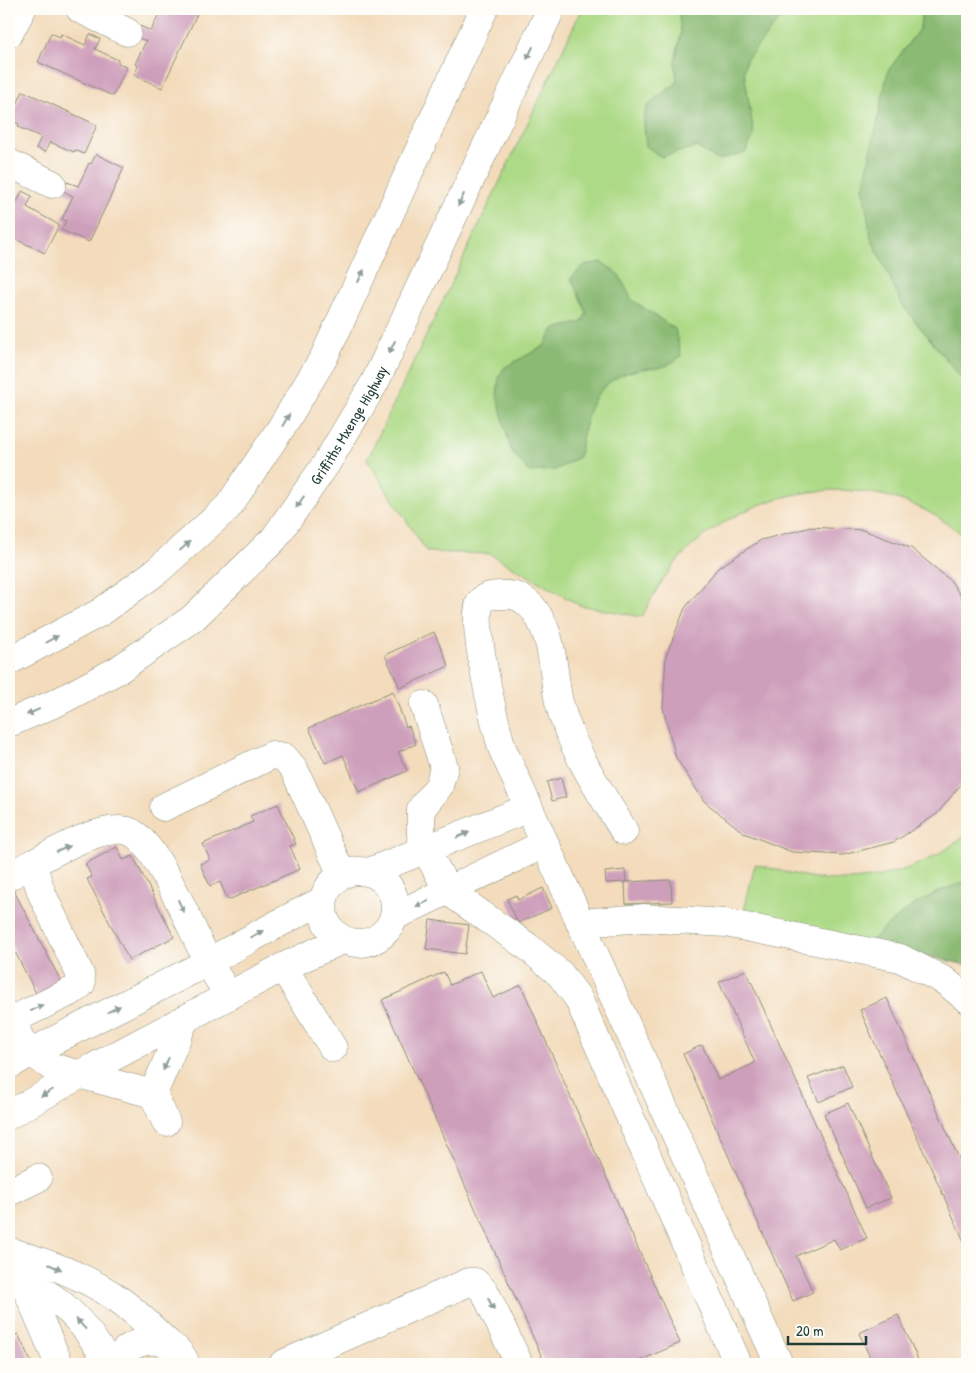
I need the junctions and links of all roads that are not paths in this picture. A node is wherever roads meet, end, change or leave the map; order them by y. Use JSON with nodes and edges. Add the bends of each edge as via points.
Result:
{"nodes":[{"id":1,"x":22,"y":9,"type":"edge"},
{"id":2,"x":80,"y":9,"type":"edge"},
{"id":3,"x":484,"y":9,"type":"edge"},
{"id":4,"x":551,"y":9,"type":"edge"},
{"id":5,"x":127,"y":32,"type":"dead end"},
{"id":6,"x":9,"y":33,"type":"edge"},
{"id":7,"x":9,"y":163,"type":"edge"},
{"id":8,"x":52,"y":184,"type":"dead end"},
{"id":9,"x":9,"y":661,"type":"edge"},
{"id":10,"x":424,"y":705,"type":"dead end"},
{"id":11,"x":9,"y":723,"type":"edge"},
{"id":12,"x":164,"y":807,"type":"dead end"},
{"id":13,"x":529,"y":808,"type":"junction"},
{"id":14,"x":624,"y":831,"type":"dead end"},
{"id":15,"x":544,"y":844,"type":"junction"},
{"id":16,"x":426,"y":850,"type":"junction"},
{"id":17,"x":20,"y":870,"type":"edge"},
{"id":18,"x":369,"y":872,"type":"junction"},
{"id":19,"x":342,"y":875,"type":"junction"},
{"id":20,"x":448,"y":891,"type":"junction"},
{"id":21,"x":322,"y":901,"type":"junction"},
{"id":22,"x":395,"y":916,"type":"junction"},
{"id":23,"x":580,"y":923,"type":"junction"},
{"id":24,"x":342,"y":940,"type":"junction"},
{"id":25,"x":208,"y":962,"type":"junction"},
{"id":26,"x":283,"y":966,"type":"junction"},
{"id":27,"x":229,"y":996,"type":"junction"},
{"id":28,"x":967,"y":999,"type":"edge"},
{"id":29,"x":185,"y":1020,"type":"junction"},
{"id":30,"x":15,"y":1040,"type":"edge"},
{"id":31,"x":333,"y":1048,"type":"dead end"},
{"id":32,"x":81,"y":1074,"type":"junction"},
{"id":33,"x":153,"y":1094,"type":"junction"},
{"id":34,"x":9,"y":1115,"type":"edge"},
{"id":35,"x":166,"y":1122,"type":"dead end"},
{"id":36,"x":38,"y":1178,"type":"dead end"},
{"id":37,"x":9,"y":1192,"type":"edge"},
{"id":38,"x":9,"y":1251,"type":"edge"},
{"id":39,"x":16,"y":1281,"type":"edge"},
{"id":40,"x":178,"y":1355,"type":"edge"},
{"id":41,"x":59,"y":1364,"type":"edge"},
{"id":42,"x":108,"y":1364,"type":"edge"},
{"id":43,"x":115,"y":1364,"type":"edge"},
{"id":44,"x":283,"y":1364,"type":"edge"},
{"id":45,"x":519,"y":1364,"type":"edge"},
{"id":46,"x":738,"y":1364,"type":"edge"},
{"id":47,"x":779,"y":1364,"type":"edge"}],
"edges":[{"from":1,"to":6,"type":"street"},
{"from":2,"to":5,"type":"street"},
{"from":9,"to":3,"type":"street","one_way":true,"via":[[102,612],[157,571],[228,507],[324,357]]},
{"from":4,"to":11,"type":"street","name":"Griffiths Mxenge Highway","one_way":true,"via":[[375,382],[326,464],[274,539],[192,619],[118,670],[58,702]]},
{"from":7,"to":8,"type":"street"},
{"from":10,"to":16,"type":"street","via":[[444,767],[440,786],[421,809],[421,834]]},
{"from":12,"to":19,"type":"street","via":[[272,755],[284,757],[294,769]]},
{"from":13,"to":14,"type":"street","via":[[502,748],[489,702],[477,608],[481,600],[491,596],[516,595],[531,606],[542,621],[559,703],[583,763]]},
{"from":13,"to":15,"type":"street"},
{"from":16,"to":13,"type":"street","one_way":true},
{"from":15,"to":20,"type":"street"},
{"from":15,"to":23,"type":"street"},
{"from":16,"to":18,"type":"street"},
{"from":16,"to":20,"type":"street"},
{"from":17,"to":25,"type":"street","one_way":true,"via":[[106,831],[128,831],[142,839],[160,864]]},
{"from":30,"to":17,"type":"street","one_way":true,"via":[[81,984],[80,974],[42,894]]},
{"from":18,"to":19,"type":"street","via":[[355,871]]},
{"from":18,"to":22,"type":"street","via":[[385,881],[394,898]]},
{"from":19,"to":21,"type":"street","via":[[329,886]]},
{"from":20,"to":22,"type":"street","one_way":true},
{"from":20,"to":46,"type":"street","via":[[528,947],[560,974],[578,998]]},
{"from":21,"to":24,"type":"street","via":[[323,917],[330,931]]},
{"from":25,"to":21,"type":"street","one_way":true},
{"from":22,"to":24,"type":"street","via":[[387,931],[373,942],[357,944]]},
{"from":23,"to":28,"type":"street","via":[[644,918],[726,923],[900,958],[945,981]]},
{"from":23,"to":47,"type":"street"},
{"from":24,"to":26,"type":"street"},
{"from":25,"to":27,"type":"street"},
{"from":30,"to":25,"type":"street","one_way":true,"via":[[83,1024]]},
{"from":26,"to":27,"type":"street"},
{"from":26,"to":31,"type":"street"},
{"from":27,"to":29,"type":"street"},
{"from":29,"to":32,"type":"street"},
{"from":29,"to":33,"type":"street","one_way":true},
{"from":30,"to":32,"type":"street","via":[[52,1067]]},
{"from":32,"to":33,"type":"street"},
{"from":32,"to":34,"type":"street","one_way":true},
{"from":33,"to":35,"type":"street"},
{"from":36,"to":37,"type":"street"},
{"from":38,"to":40,"type":"street","one_way":true,"via":[[100,1287],[120,1300]]},
{"from":39,"to":41,"type":"street"},
{"from":42,"to":39,"type":"street","one_way":true,"via":[[73,1314],[55,1299]]},
{"from":40,"to":43,"type":"street","via":[[160,1341],[138,1342],[121,1354]]},
{"from":44,"to":45,"type":"street","one_way":true,"via":[[469,1282],[481,1286]]}]}
